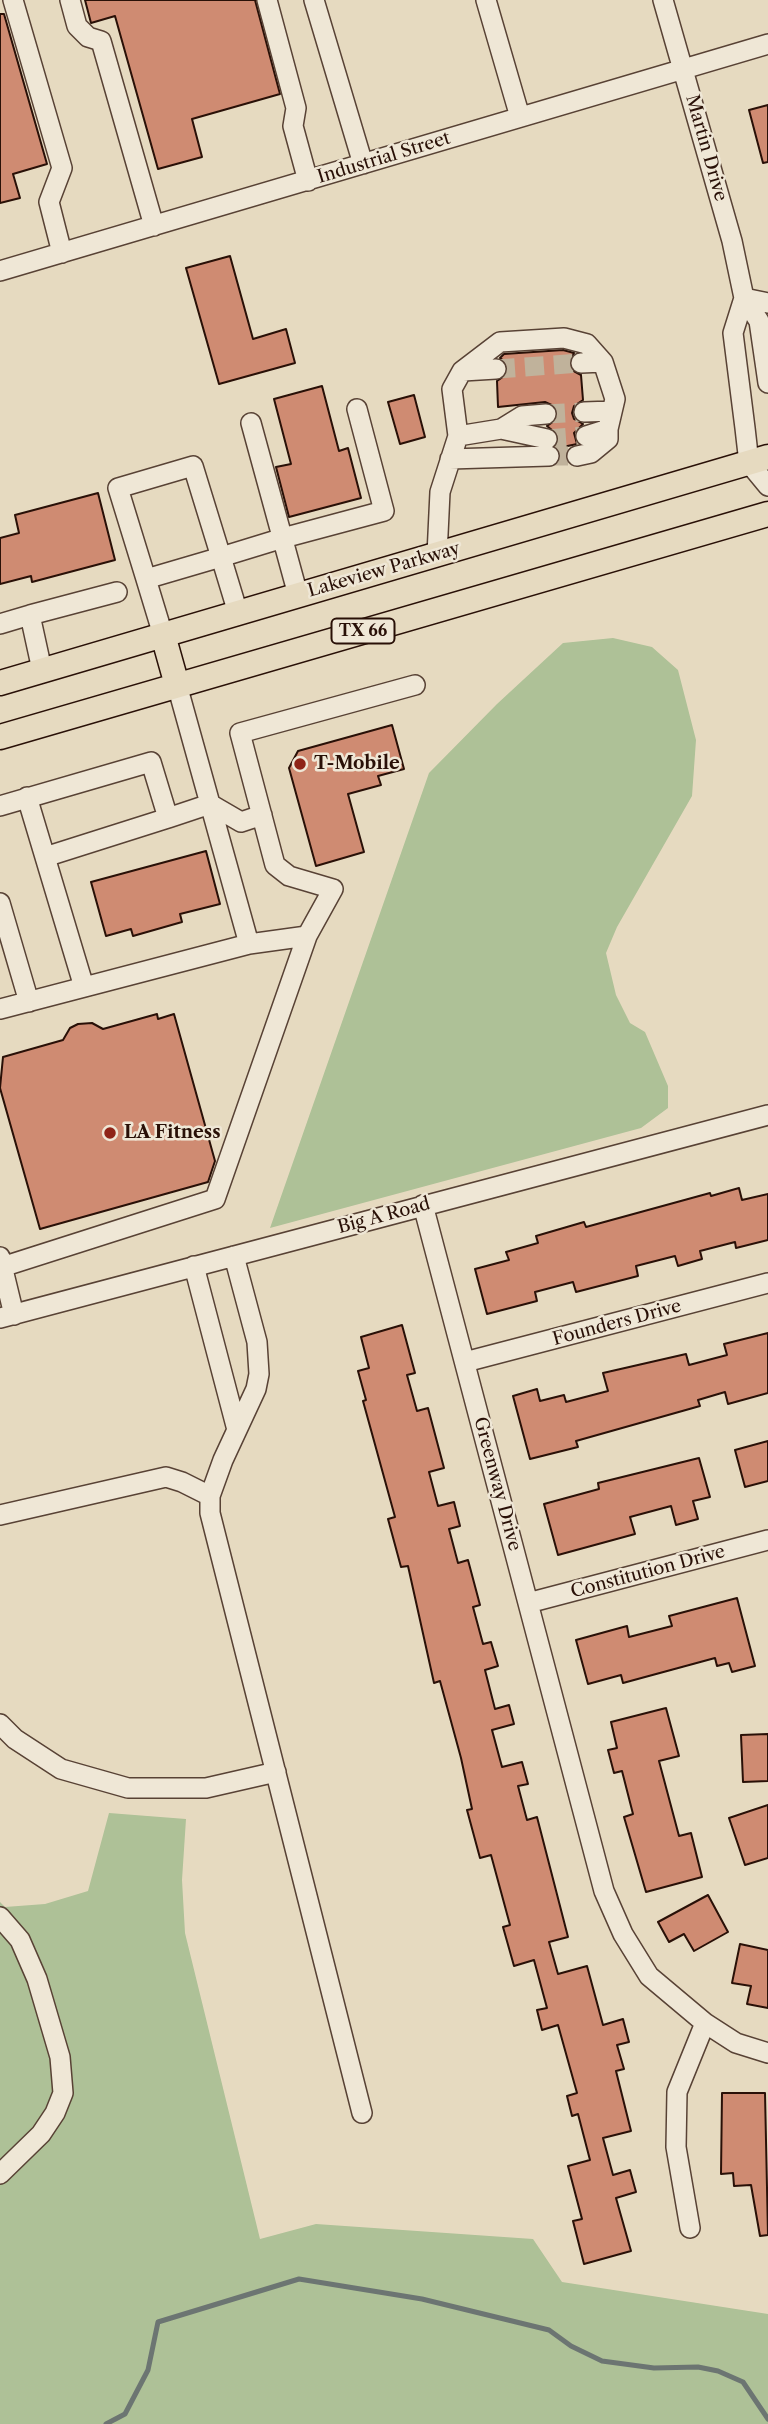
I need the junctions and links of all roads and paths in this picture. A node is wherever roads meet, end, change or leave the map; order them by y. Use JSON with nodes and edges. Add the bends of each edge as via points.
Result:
{"nodes":[{"id":1,"x":13,"y":0,"type":"edge"},
{"id":2,"x":70,"y":0,"type":"edge"},
{"id":3,"x":267,"y":0,"type":"edge"},
{"id":4,"x":314,"y":0,"type":"edge"},
{"id":5,"x":486,"y":0,"type":"edge"},
{"id":6,"x":663,"y":0,"type":"edge"},
{"id":7,"x":768,"y":44,"type":"edge"},
{"id":8,"x":684,"y":69,"type":"junction"},
{"id":9,"x":520,"y":117,"type":"junction"},
{"id":10,"x":363,"y":164,"type":"junction"},
{"id":11,"x":308,"y":181,"type":"junction"},
{"id":12,"x":154,"y":226,"type":"junction"},
{"id":13,"x":62,"y":253,"type":"junction"},
{"id":14,"x":0,"y":271,"type":"edge"},
{"id":15,"x":744,"y":298,"type":"junction"},
{"id":16,"x":768,"y":303,"type":"edge"},
{"id":17,"x":603,"y":362,"type":"junction"},
{"id":18,"x":581,"y":363,"type":"tunnel mouth"},
{"id":19,"x":496,"y":369,"type":"tunnel mouth"},
{"id":20,"x":462,"y":371,"type":"junction"},
{"id":21,"x":768,"y":383,"type":"edge"},
{"id":22,"x":357,"y":409,"type":"dead end"},
{"id":23,"x":610,"y":421,"type":"junction"},
{"id":24,"x":251,"y":423,"type":"dead end"},
{"id":25,"x":585,"y":424,"type":"tunnel mouth"},
{"id":26,"x":458,"y":436,"type":"junction"},
{"id":27,"x":578,"y":456,"type":"tunnel mouth"},
{"id":28,"x":450,"y":459,"type":"junction"},
{"id":29,"x":759,"y":460,"type":"edge"},
{"id":30,"x":768,"y":486,"type":"edge"},
{"id":31,"x":768,"y":514,"type":"edge"},
{"id":32,"x":283,"y":538,"type":"junction"},
{"id":33,"x":437,"y":555,"type":"junction"},
{"id":34,"x":221,"y":557,"type":"junction"},
{"id":35,"x":146,"y":579,"type":"junction"},
{"id":36,"x":117,"y":592,"type":"dead end"},
{"id":37,"x":298,"y":595,"type":"junction"},
{"id":38,"x":238,"y":613,"type":"junction"},
{"id":39,"x":30,"y":615,"type":"junction"},
{"id":40,"x":0,"y":624,"type":"edge"},
{"id":41,"x":163,"y":635,"type":"junction"},
{"id":42,"x":42,"y":670,"type":"junction"},
{"id":43,"x":0,"y":683,"type":"edge"},
{"id":44,"x":177,"y":685,"type":"junction"},
{"id":45,"x":415,"y":685,"type":"dead end"},
{"id":46,"x":0,"y":737,"type":"edge"},
{"id":47,"x":27,"y":797,"type":"junction"},
{"id":48,"x":210,"y":804,"type":"junction"},
{"id":49,"x":0,"y":806,"type":"edge"},
{"id":50,"x":262,"y":815,"type":"junction"},
{"id":51,"x":168,"y":818,"type":"junction"},
{"id":52,"x":45,"y":857,"type":"junction"},
{"id":53,"x":0,"y":903,"type":"edge"},
{"id":54,"x":307,"y":936,"type":"junction"},
{"id":55,"x":249,"y":944,"type":"junction"},
{"id":56,"x":84,"y":987,"type":"junction"},
{"id":57,"x":29,"y":1002,"type":"junction"},
{"id":58,"x":0,"y":1009,"type":"edge"},
{"id":59,"x":768,"y":1115,"type":"edge"},
{"id":60,"x":423,"y":1205,"type":"junction"},
{"id":61,"x":234,"y":1256,"type":"junction"},
{"id":62,"x":1,"y":1262,"type":"edge"},
{"id":63,"x":194,"y":1266,"type":"junction"},
{"id":64,"x":768,"y":1283,"type":"edge"},
{"id":65,"x":7,"y":1316,"type":"edge"},
{"id":66,"x":465,"y":1362,"type":"junction"},
{"id":67,"x":236,"y":1426,"type":"junction"},
{"id":68,"x":210,"y":1496,"type":"junction"},
{"id":69,"x":0,"y":1515,"type":"edge"},
{"id":70,"x":768,"y":1541,"type":"edge"},
{"id":71,"x":528,"y":1604,"type":"junction"},
{"id":72,"x":0,"y":1724,"type":"edge"},
{"id":73,"x":276,"y":1772,"type":"junction"},
{"id":74,"x":0,"y":1917,"type":"edge"},
{"id":75,"x":705,"y":2023,"type":"junction"},
{"id":76,"x":768,"y":2053,"type":"edge"},
{"id":77,"x":362,"y":2113,"type":"dead end"},
{"id":78,"x":0,"y":2174,"type":"edge"},
{"id":79,"x":690,"y":2228,"type":"dead end"}],
"edges":[{"from":1,"to":13,"type":"street","via":[[62,168],[49,202]]},
{"from":2,"to":12,"type":"street","via":[[77,26],[101,41]]},
{"from":3,"to":11,"type":"street","via":[[296,108],[293,126]]},
{"from":4,"to":10,"type":"street"},
{"from":5,"to":9,"type":"street"},
{"from":6,"to":8,"type":"street","name":"Martin Drive"},
{"from":7,"to":8,"type":"street","name":"Industrial Street"},
{"from":8,"to":9,"type":"street","name":"Industrial Street"},
{"from":8,"to":15,"type":"street","name":"Martin Drive"},
{"from":9,"to":10,"type":"street","name":"Industrial Street"},
{"from":10,"to":11,"type":"street","name":"Industrial Street"},
{"from":11,"to":12,"type":"street","name":"Industrial Street"},
{"from":12,"to":13,"type":"street","name":"Industrial Street"},
{"from":13,"to":14,"type":"street","name":"Industrial Street"},
{"from":15,"to":16,"type":"street"},
{"from":15,"to":21,"type":"street","name":"Martin Drive","via":[[759,321]]},
{"from":15,"to":29,"type":"street","via":[[733,333]]},
{"from":17,"to":18,"type":"street"},
{"from":17,"to":20,"type":"street","via":[[587,344],[564,338],[500,342]]},
{"from":17,"to":23,"type":"street","via":[[615,399]]},
{"from":19,"to":20,"type":"street"},
{"from":20,"to":26,"type":"street","via":[[452,389]]},
{"from":22,"to":32,"type":"street","via":[[384,511]]},
{"from":23,"to":25,"type":"street"},
{"from":23,"to":27,"type":"street","via":[[608,439],[591,453]]},
{"from":24,"to":32,"type":"street"},
{"from":26,"to":28,"type":"street"},
{"from":26,"to":28,"type":"street","via":[[501,429],[522,416],[547,434]]},
{"from":28,"to":33,"type":"street","via":[[440,492]]},
{"from":29,"to":30,"type":"street"},
{"from":29,"to":33,"type":"main road","name":"Lakeview Parkway"},
{"from":31,"to":44,"type":"main road","number":"TX 66"},
{"from":32,"to":34,"type":"street"},
{"from":32,"to":37,"type":"street"},
{"from":33,"to":37,"type":"main road","name":"Lakeview Parkway"},
{"from":34,"to":35,"type":"street"},
{"from":34,"to":35,"type":"street","via":[[193,466],[168,473],[118,488]]},
{"from":34,"to":38,"type":"street"},
{"from":35,"to":41,"type":"street"},
{"from":36,"to":39,"type":"street"},
{"from":37,"to":38,"type":"main road","name":"Lakeview Parkway"},
{"from":38,"to":41,"type":"main road","name":"Lakeview Parkway"},
{"from":39,"to":40,"type":"street"},
{"from":39,"to":42,"type":"street"},
{"from":41,"to":42,"type":"main road","name":"Lakeview Parkway"},
{"from":41,"to":44,"type":"main road"},
{"from":42,"to":43,"type":"main road","name":"Lakeview Parkway"},
{"from":44,"to":46,"type":"main road","number":"TX 66"},
{"from":44,"to":48,"type":"street"},
{"from":45,"to":50,"type":"street","via":[[240,733]]},
{"from":47,"to":49,"type":"street"},
{"from":47,"to":51,"type":"street","via":[[151,762]]},
{"from":47,"to":52,"type":"street"},
{"from":48,"to":50,"type":"street","via":[[241,821]]},
{"from":48,"to":51,"type":"street"},
{"from":48,"to":55,"type":"street"},
{"from":50,"to":54,"type":"street","via":[[275,864],[289,876],[332,889]]},
{"from":51,"to":52,"type":"street"},
{"from":52,"to":56,"type":"street"},
{"from":53,"to":57,"type":"street"},
{"from":54,"to":55,"type":"street"},
{"from":54,"to":62,"type":"street","via":[[215,1199]]},
{"from":55,"to":56,"type":"street"},
{"from":56,"to":57,"type":"street"},
{"from":57,"to":58,"type":"street"},
{"from":59,"to":60,"type":"street","name":"Big A Road"},
{"from":60,"to":61,"type":"street","name":"Big A Road"},
{"from":60,"to":66,"type":"street","name":"Greenway Drive"},
{"from":61,"to":63,"type":"street","name":"Big A Road"},
{"from":61,"to":67,"type":"street","via":[[257,1342],[259,1374],[256,1390]]},
{"from":62,"to":65,"type":"street"},
{"from":63,"to":65,"type":"street","name":"Big A Road"},
{"from":63,"to":67,"type":"street"},
{"from":64,"to":66,"type":"street","name":"Founders Drive"},
{"from":66,"to":71,"type":"street","name":"Greenway Drive"},
{"from":67,"to":68,"type":"street"},
{"from":68,"to":69,"type":"street","via":[[166,1477]]},
{"from":68,"to":73,"type":"street","via":[[210,1513]]},
{"from":70,"to":71,"type":"street","name":"Constitution Drive"},
{"from":71,"to":75,"type":"street","name":"Greenway Drive","via":[[604,1891],[649,1976]]},
{"from":72,"to":73,"type":"street","via":[[61,1769],[128,1788],[206,1788]]},
{"from":73,"to":77,"type":"street"},
{"from":74,"to":78,"type":"street","via":[[20,1940],[37,1979],[60,2057],[62,2093],[41,2134]]},
{"from":75,"to":76,"type":"street","name":"Greenway Drive","via":[[736,2043]]},
{"from":75,"to":79,"type":"street","via":[[677,2092],[676,2147]]}]}
